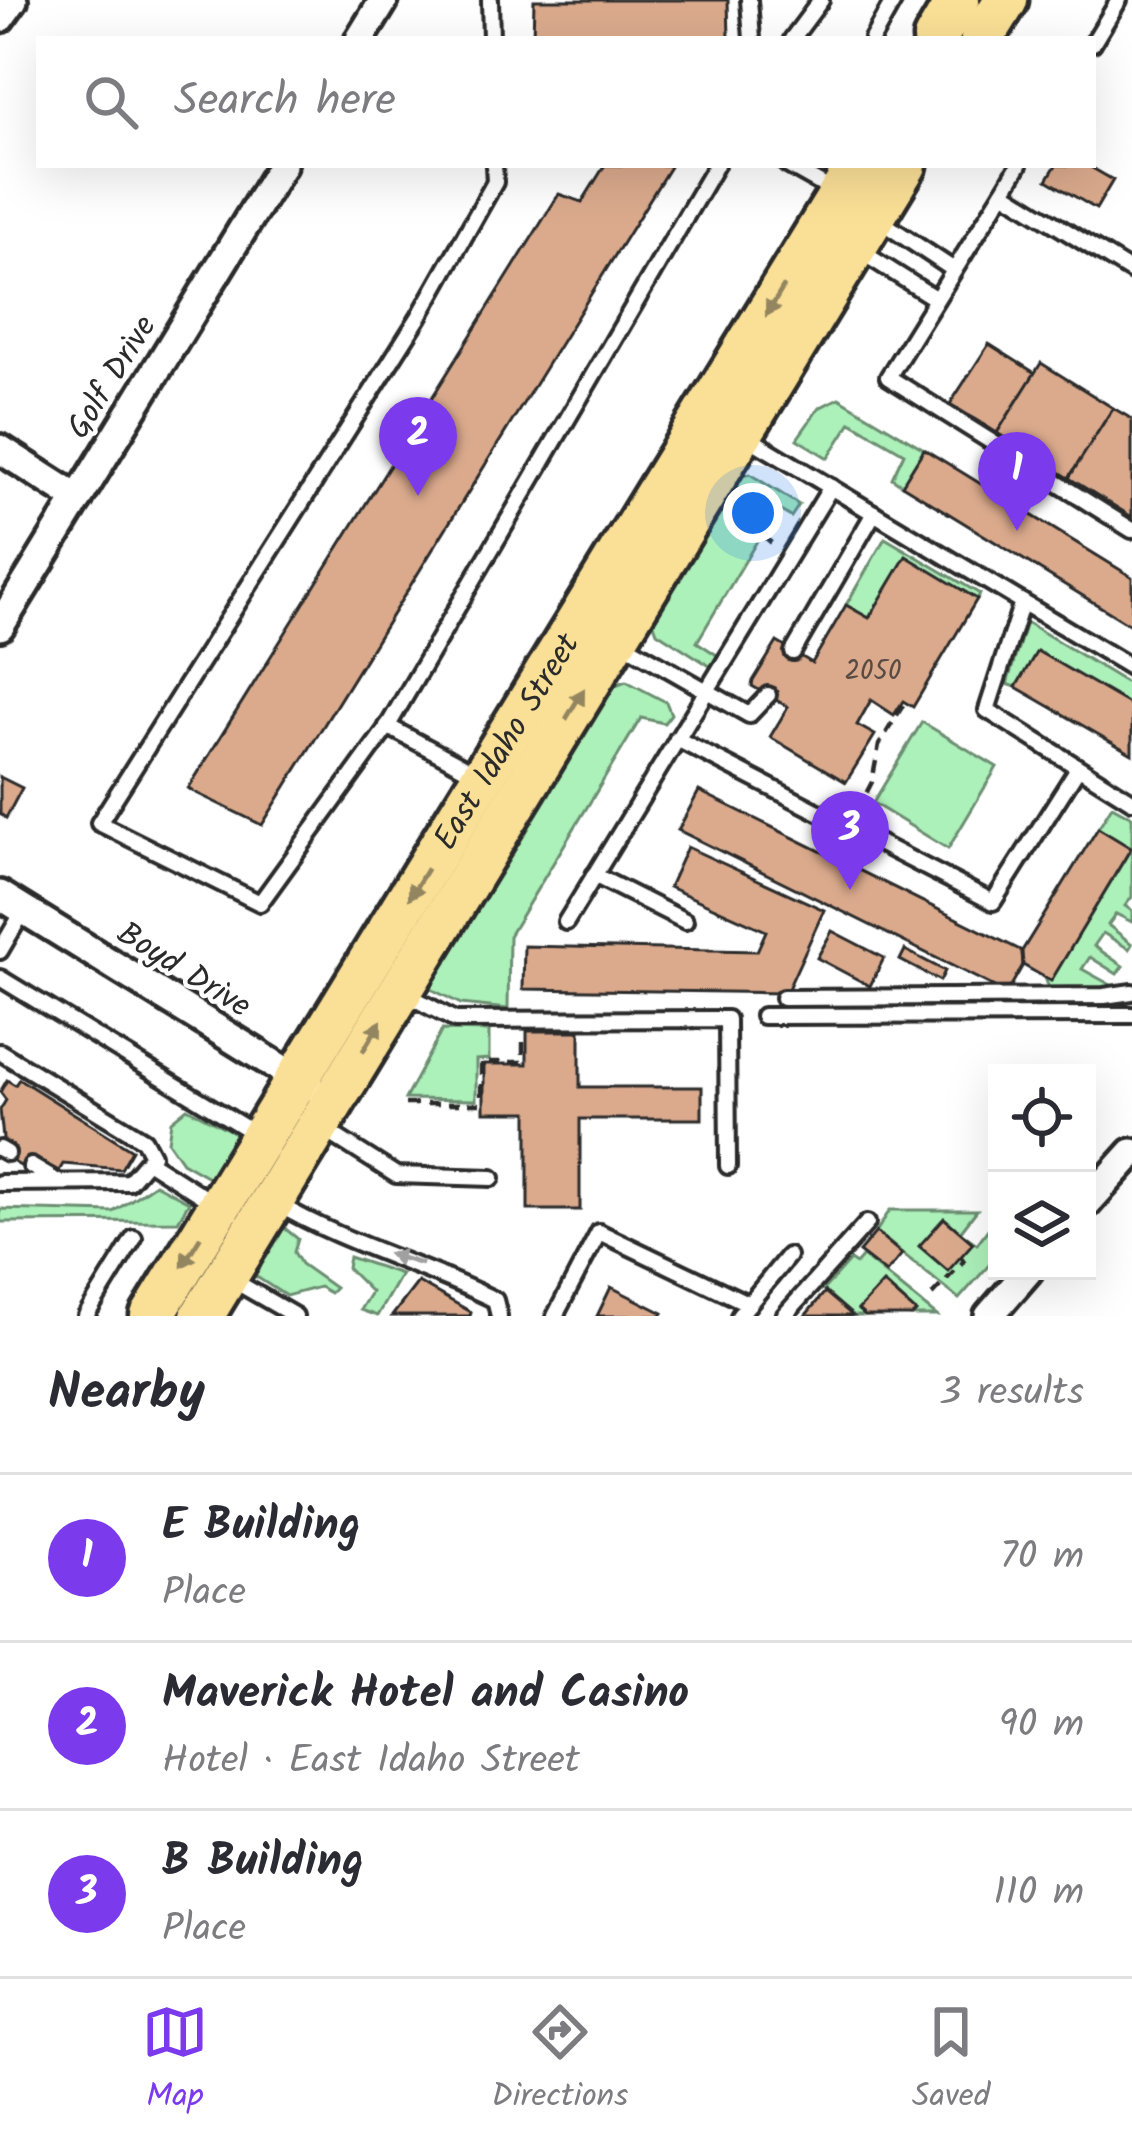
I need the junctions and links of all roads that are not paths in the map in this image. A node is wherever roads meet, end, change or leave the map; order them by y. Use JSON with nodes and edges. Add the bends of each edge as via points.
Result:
{"nodes":[{"id":1,"x":14,"y":0,"type":"edge"},
{"id":2,"x":383,"y":0,"type":"edge"},
{"id":3,"x":490,"y":0,"type":"edge"},
{"id":4,"x":749,"y":0,"type":"edge"},
{"id":5,"x":820,"y":0,"type":"edge"},
{"id":6,"x":894,"y":0,"type":"edge"},
{"id":7,"x":958,"y":0,"type":"edge"},
{"id":8,"x":1006,"y":0,"type":"edge"},
{"id":9,"x":1119,"y":0,"type":"edge"},
{"id":10,"x":0,"y":18,"type":"edge"},
{"id":11,"x":362,"y":36,"type":"edge"},
{"id":12,"x":491,"y":36,"type":"edge"},
{"id":13,"x":752,"y":36,"type":"edge"},
{"id":14,"x":794,"y":36,"type":"edge"},
{"id":15,"x":874,"y":36,"type":"edge"},
{"id":16,"x":936,"y":36,"type":"edge"},
{"id":17,"x":984,"y":36,"type":"edge"},
{"id":18,"x":1096,"y":38,"type":"edge"},
{"id":19,"x":280,"y":168,"type":"edge"},
{"id":20,"x":494,"y":168,"type":"edge"},
{"id":21,"x":714,"y":168,"type":"edge"},
{"id":22,"x":791,"y":168,"type":"edge"},
{"id":23,"x":901,"y":168,"type":"edge"},
{"id":24,"x":1017,"y":168,"type":"edge"},
{"id":25,"x":1003,"y":192,"type":"junction"},
{"id":26,"x":849,"y":210,"type":"edge"},
{"id":27,"x":954,"y":270,"type":"junction"},
{"id":28,"x":1132,"y":272,"type":"edge"},
{"id":29,"x":936,"y":299,"type":"junction"},
{"id":30,"x":723,"y":423,"type":"junction"},
{"id":31,"x":0,"y":449,"type":"edge"},
{"id":32,"x":831,"y":487,"type":"junction"},
{"id":33,"x":78,"y":499,"type":"junction"},
{"id":34,"x":874,"y":513,"type":"junction"},
{"id":35,"x":1132,"y":530,"type":"edge"},
{"id":36,"x":1022,"y":602,"type":"junction"},
{"id":37,"x":0,"y":626,"type":"edge"},
{"id":38,"x":598,"y":628,"type":"junction"},
{"id":39,"x":793,"y":652,"type":"dead end"},
{"id":40,"x":1132,"y":668,"type":"edge"},
{"id":41,"x":705,"y":692,"type":"junction"},
{"id":42,"x":768,"y":695,"type":"dead end"},
{"id":43,"x":387,"y":726,"type":"junction"},
{"id":44,"x":677,"y":739,"type":"junction"},
{"id":45,"x":1078,"y":768,"type":"junction"},
{"id":46,"x":484,"y":777,"type":"junction"},
{"id":47,"x":1132,"y":801,"type":"edge"},
{"id":48,"x":594,"y":875,"type":"junction"},
{"id":49,"x":12,"y":902,"type":"edge"},
{"id":50,"x":685,"y":921,"type":"dead end"},
{"id":51,"x":566,"y":922,"type":"dead end"},
{"id":52,"x":0,"y":951,"type":"edge"},
{"id":53,"x":0,"y":978,"type":"edge"},
{"id":54,"x":382,"y":980,"type":"junction"},
{"id":55,"x":1132,"y":992,"type":"edge"},
{"id":56,"x":783,"y":998,"type":"dead end"},
{"id":57,"x":1132,"y":1015,"type":"edge"},
{"id":58,"x":764,"y":1016,"type":"dead end"},
{"id":59,"x":0,"y":1052,"type":"edge"},
{"id":60,"x":316,"y":1102,"type":"junction"},
{"id":61,"x":262,"y":1137,"type":"junction"},
{"id":62,"x":1132,"y":1153,"type":"edge"},
{"id":63,"x":149,"y":1162,"type":"junction"},
{"id":64,"x":31,"y":1166,"type":"dead end"},
{"id":65,"x":728,"y":1166,"type":"dead end"},
{"id":66,"x":492,"y":1178,"type":"dead end"},
{"id":67,"x":0,"y":1183,"type":"edge"},
{"id":68,"x":58,"y":1183,"type":"junction"},
{"id":69,"x":1096,"y":1193,"type":"edge"},
{"id":70,"x":272,"y":1201,"type":"junction"},
{"id":71,"x":219,"y":1207,"type":"junction"},
{"id":72,"x":867,"y":1222,"type":"dead end"},
{"id":73,"x":134,"y":1238,"type":"dead end"},
{"id":74,"x":788,"y":1256,"type":"dead end"},
{"id":75,"x":227,"y":1276,"type":"junction"},
{"id":76,"x":1020,"y":1280,"type":"edge"},
{"id":77,"x":744,"y":1310,"type":"edge"},
{"id":78,"x":158,"y":1314,"type":"edge"},
{"id":79,"x":86,"y":1316,"type":"edge"},
{"id":80,"x":202,"y":1316,"type":"edge"},
{"id":81,"x":295,"y":1316,"type":"edge"},
{"id":82,"x":499,"y":1316,"type":"edge"},
{"id":83,"x":556,"y":1316,"type":"edge"},
{"id":84,"x":784,"y":1316,"type":"edge"},
{"id":85,"x":989,"y":1316,"type":"edge"}],
"edges":[{"from":1,"to":10,"type":"street"},
{"from":2,"to":11,"type":"street"},
{"from":3,"to":12,"type":"lane"},
{"from":4,"to":13,"type":"lane"},
{"from":5,"to":14,"type":"lane"},
{"from":6,"to":15,"type":"lane"},
{"from":7,"to":16,"type":"main road"},
{"from":8,"to":17,"type":"main road"},
{"from":9,"to":18,"type":"lane"},
{"from":19,"to":33,"type":"street","name":"Golf Drive"},
{"from":20,"to":43,"type":"lane","via":[[495,182],[419,317],[99,823],[260,903]]},
{"from":21,"to":43,"type":"lane"},
{"from":22,"to":26,"type":"lane"},
{"from":23,"to":26,"type":"main road","name":"East Idaho Street"},
{"from":24,"to":25,"type":"lane"},
{"from":25,"to":27,"type":"lane"},
{"from":25,"to":28,"type":"lane"},
{"from":26,"to":27,"type":"lane"},
{"from":26,"to":29,"type":"lane"},
{"from":26,"to":30,"type":"main road","name":"East Idaho Street"},
{"from":27,"to":29,"type":"lane"},
{"from":29,"to":35,"type":"lane","via":[[888,376]]},
{"from":30,"to":32,"type":"lane"},
{"from":30,"to":38,"type":"main road","name":"East Idaho Street"},
{"from":31,"to":33,"type":"street"},
{"from":32,"to":34,"type":"lane"},
{"from":32,"to":41,"type":"lane"},
{"from":33,"to":37,"type":"street","name":"Golf Drive"},
{"from":34,"to":36,"type":"lane"},
{"from":34,"to":39,"type":"lane"},
{"from":36,"to":40,"type":"lane"},
{"from":36,"to":45,"type":"lane","via":[[987,710]]},
{"from":38,"to":41,"type":"lane"},
{"from":38,"to":46,"type":"main road","name":"East Idaho Street"},
{"from":54,"to":38,"type":"main road","name":"East Idaho Street","one_way":true},
{"from":41,"to":42,"type":"lane","via":[[749,715]]},
{"from":41,"to":44,"type":"lane"},
{"from":43,"to":46,"type":"lane"},
{"from":44,"to":45,"type":"lane","via":[[993,902]]},
{"from":44,"to":48,"type":"lane"},
{"from":45,"to":47,"type":"lane"},
{"from":46,"to":54,"type":"main road","name":"East Idaho Street","one_way":true},
{"from":48,"to":50,"type":"lane"},
{"from":48,"to":51,"type":"lane"},
{"from":49,"to":52,"type":"lane"},
{"from":49,"to":60,"type":"street","name":"Boyd Drive"},
{"from":53,"to":61,"type":"lane"},
{"from":54,"to":60,"type":"main road","name":"East Idaho Street"},
{"from":54,"to":65,"type":"lane","via":[[451,1019],[727,1019]]},
{"from":55,"to":56,"type":"lane"},
{"from":57,"to":58,"type":"lane"},
{"from":59,"to":63,"type":"lane","via":[[144,1140]]},
{"from":60,"to":61,"type":"main road","name":"East Idaho Street"},
{"from":60,"to":66,"type":"lane","via":[[396,1175]]},
{"from":60,"to":70,"type":"main road","name":"East Idaho Street"},
{"from":61,"to":71,"type":"main road","name":"East Idaho Street"},
{"from":62,"to":69,"type":"street"},
{"from":63,"to":68,"type":"lane","via":[[129,1181]]},
{"from":63,"to":71,"type":"lane"},
{"from":64,"to":68,"type":"lane"},
{"from":67,"to":68,"type":"lane"},
{"from":70,"to":75,"type":"main road","name":"East Idaho Street"},
{"from":82,"to":70,"type":"lane","one_way":true,"via":[[495,1300],[426,1266],[339,1239]]},
{"from":71,"to":78,"type":"main road","name":"East Idaho Street","one_way":true},
{"from":72,"to":84,"type":"lane"},
{"from":73,"to":79,"type":"lane"},
{"from":74,"to":77,"type":"lane"},
{"from":75,"to":80,"type":"main road","name":"East Idaho Street"},
{"from":75,"to":81,"type":"lane"},
{"from":76,"to":85,"type":"street"},
{"from":77,"to":83,"type":"lane","via":[[599,1232]]}]}
